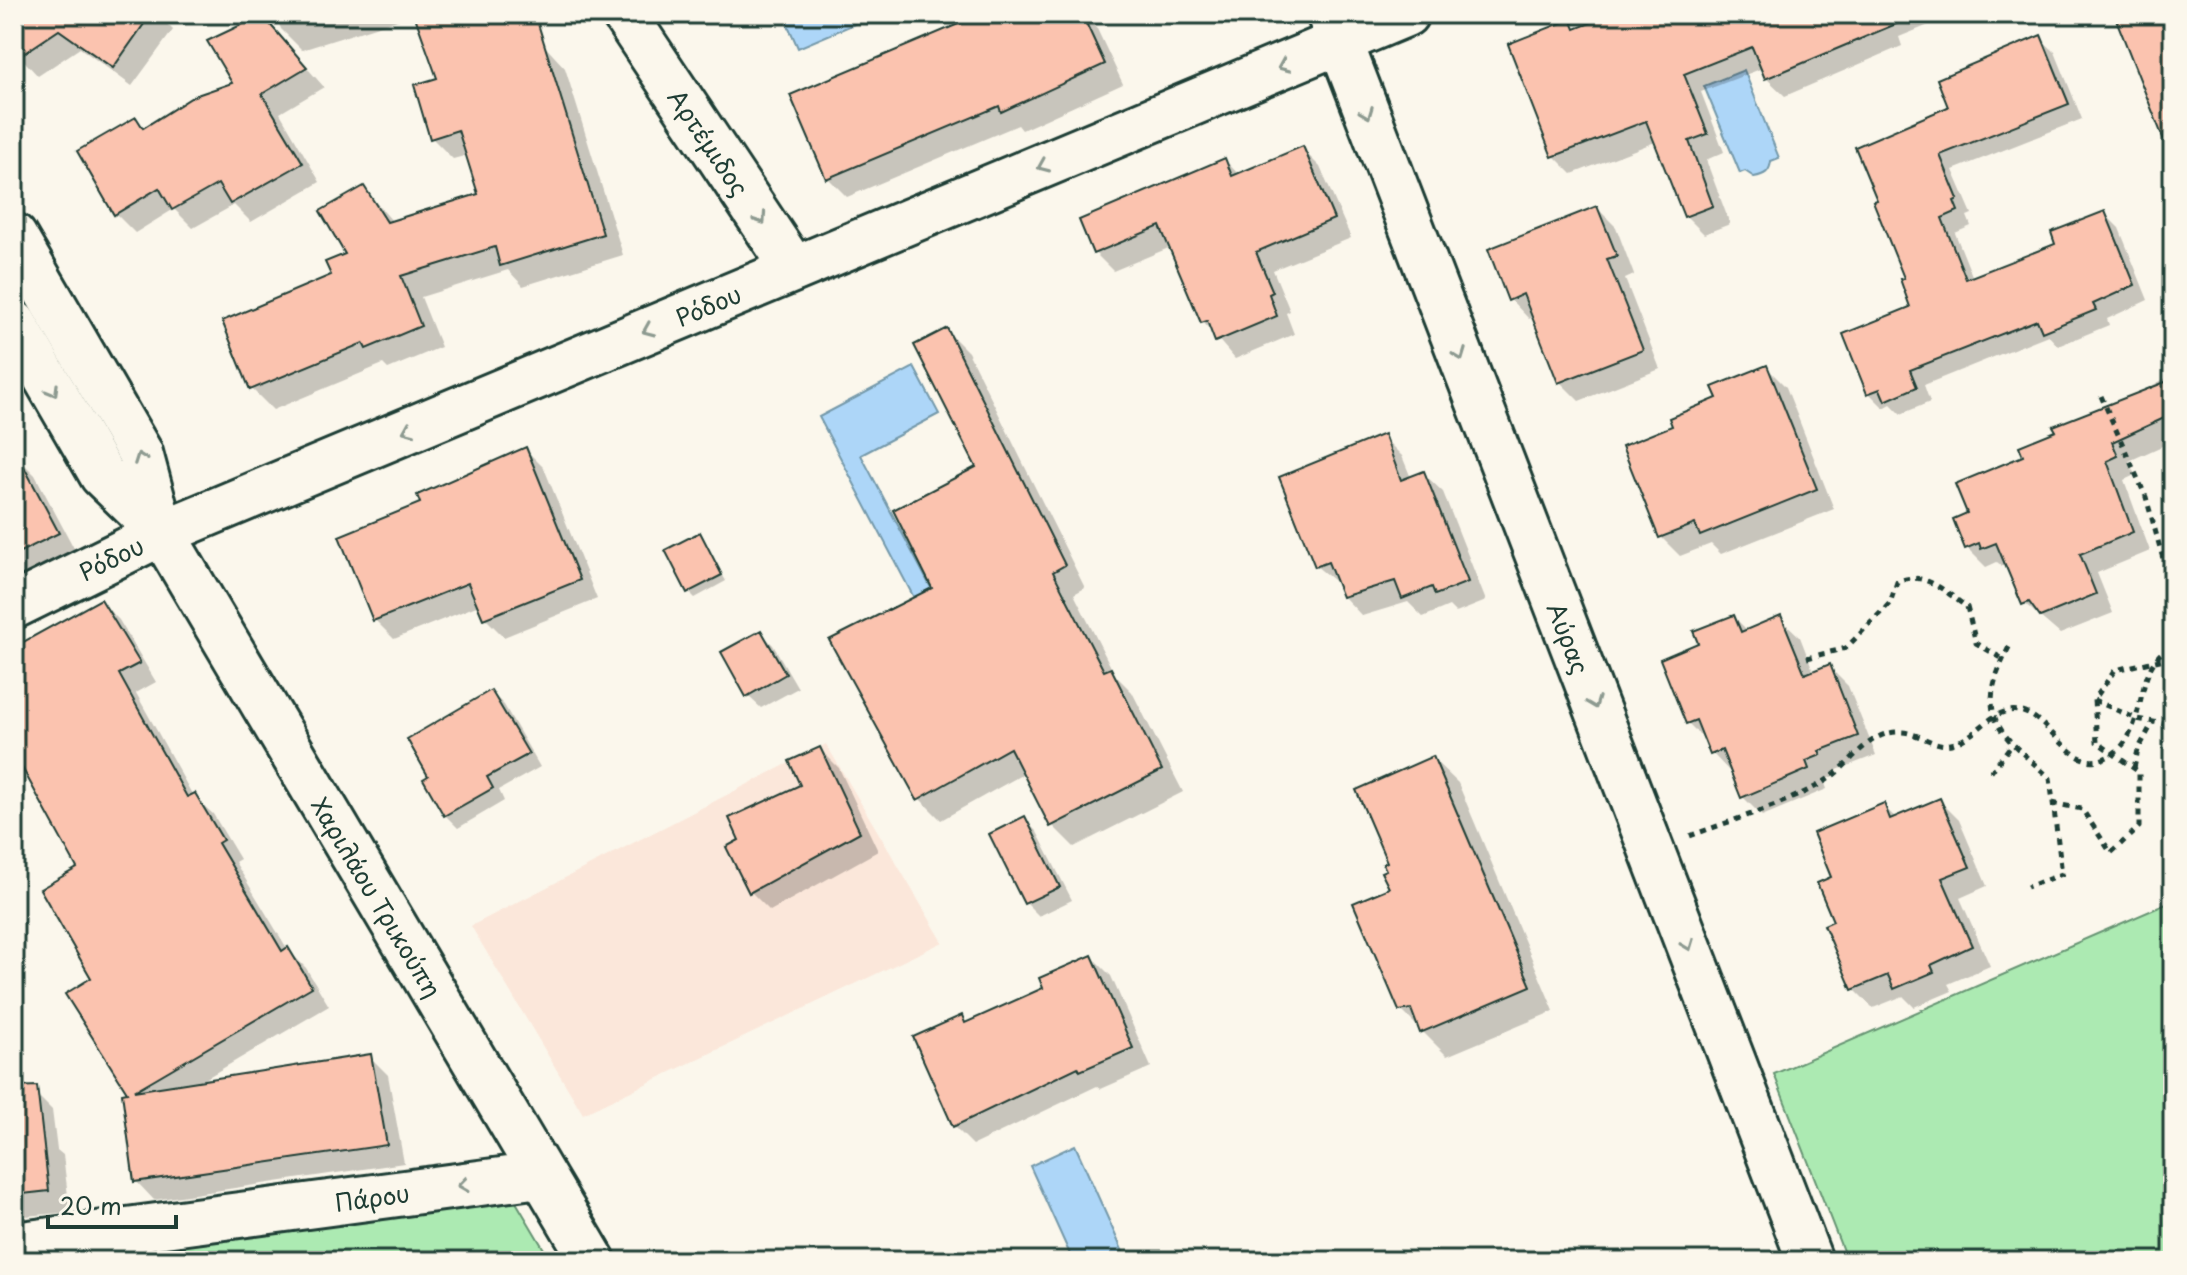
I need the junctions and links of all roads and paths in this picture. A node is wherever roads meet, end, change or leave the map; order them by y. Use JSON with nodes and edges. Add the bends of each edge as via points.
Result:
{"nodes":[{"id":1,"x":624,"y":14,"type":"edge"},
{"id":2,"x":1406,"y":14,"type":"edge"},
{"id":3,"x":1334,"y":28,"type":"edge"},
{"id":4,"x":14,"y":236,"type":"edge"},
{"id":5,"x":794,"y":269,"type":"junction"},
{"id":6,"x":14,"y":323,"type":"edge"},
{"id":7,"x":2101,"y":396,"type":"dead end"},
{"id":8,"x":162,"y":533,"type":"junction"},
{"id":9,"x":2173,"y":595,"type":"edge"},
{"id":10,"x":14,"y":606,"type":"edge"},
{"id":11,"x":2173,"y":645,"type":"edge"},
{"id":12,"x":2009,"y":647,"type":"dead end"},
{"id":13,"x":2173,"y":657,"type":"edge"},
{"id":14,"x":1807,"y":658,"type":"dead end"},
{"id":15,"x":2003,"y":659,"type":"junction"},
{"id":16,"x":2153,"y":661,"type":"junction"},
{"id":17,"x":2094,"y":700,"type":"junction"},
{"id":18,"x":1995,"y":716,"type":"junction"},
{"id":19,"x":2137,"y":719,"type":"junction"},
{"id":20,"x":2153,"y":722,"type":"junction"},
{"id":21,"x":2170,"y":725,"type":"dead end"},
{"id":22,"x":2012,"y":744,"type":"junction"},
{"id":23,"x":2114,"y":754,"type":"junction"},
{"id":24,"x":2134,"y":768,"type":"junction"},
{"id":25,"x":1991,"y":772,"type":"dead end"},
{"id":26,"x":2052,"y":803,"type":"junction"},
{"id":27,"x":1651,"y":850,"type":"junction"},
{"id":28,"x":2027,"y":887,"type":"dead end"},
{"id":29,"x":540,"y":1175,"type":"junction"},
{"id":30,"x":14,"y":1245,"type":"edge"},
{"id":31,"x":593,"y":1261,"type":"edge"},
{"id":32,"x":1810,"y":1261,"type":"edge"}],
"edges":[{"from":1,"to":5,"type":"street","name":"Αρτέμιδος","one_way":true},
{"from":2,"to":3,"type":"street","name":"Ρόδου"},
{"from":3,"to":5,"type":"street","name":"Ρόδου","one_way":true},
{"from":3,"to":27,"type":"street","name":"Αύρας","one_way":true},
{"from":8,"to":4,"type":"street","name":"Χαριλάου Τρικούπη","one_way":true,"via":[[140,453]]},
{"from":5,"to":8,"type":"street","name":"Ρόδου","one_way":true},
{"from":6,"to":8,"type":"street","name":"Χαριλάου Τρικούπη","one_way":true,"via":[[102,475]]},
{"from":7,"to":9,"type":"path","via":[[2146,497]]},
{"from":8,"to":10,"type":"street","name":"Ρόδου"},
{"from":8,"to":29,"type":"street","name":"Χαριλάου Τρικούπη"},
{"from":11,"to":16,"type":"path"},
{"from":12,"to":15,"type":"path"},
{"from":13,"to":16,"type":"path"},
{"from":14,"to":15,"type":"path","via":[[1846,648],[1890,603],[1897,582],[1910,575],[1922,577],[1967,607],[1976,643]]},
{"from":15,"to":18,"type":"path","via":[[1991,687]]},
{"from":16,"to":17,"type":"path","via":[[2115,670]]},
{"from":16,"to":19,"type":"path"},
{"from":17,"to":19,"type":"path"},
{"from":17,"to":23,"type":"path","via":[[2097,742]]},
{"from":18,"to":22,"type":"path","via":[[2002,736]]},
{"from":18,"to":23,"type":"path","via":[[2022,709],[2085,760]]},
{"from":18,"to":27,"type":"path","via":[[1954,744],[1899,732],[1882,737],[1814,787]]},
{"from":19,"to":20,"type":"path"},
{"from":19,"to":23,"type":"path"},
{"from":20,"to":21,"type":"path"},
{"from":20,"to":24,"type":"path"},
{"from":22,"to":25,"type":"path"},
{"from":22,"to":26,"type":"path","via":[[2050,778]]},
{"from":23,"to":24,"type":"path"},
{"from":24,"to":26,"type":"path","via":[[2139,772],[2139,827],[2111,853],[2082,809]]},
{"from":26,"to":28,"type":"path","via":[[2062,874]]},
{"from":27,"to":32,"type":"street","name":"Αύρας","one_way":true},
{"from":29,"to":30,"type":"street","name":"Πάρου","one_way":true},
{"from":29,"to":31,"type":"street","name":"Χαριλάου Τρικούπη"}]}
